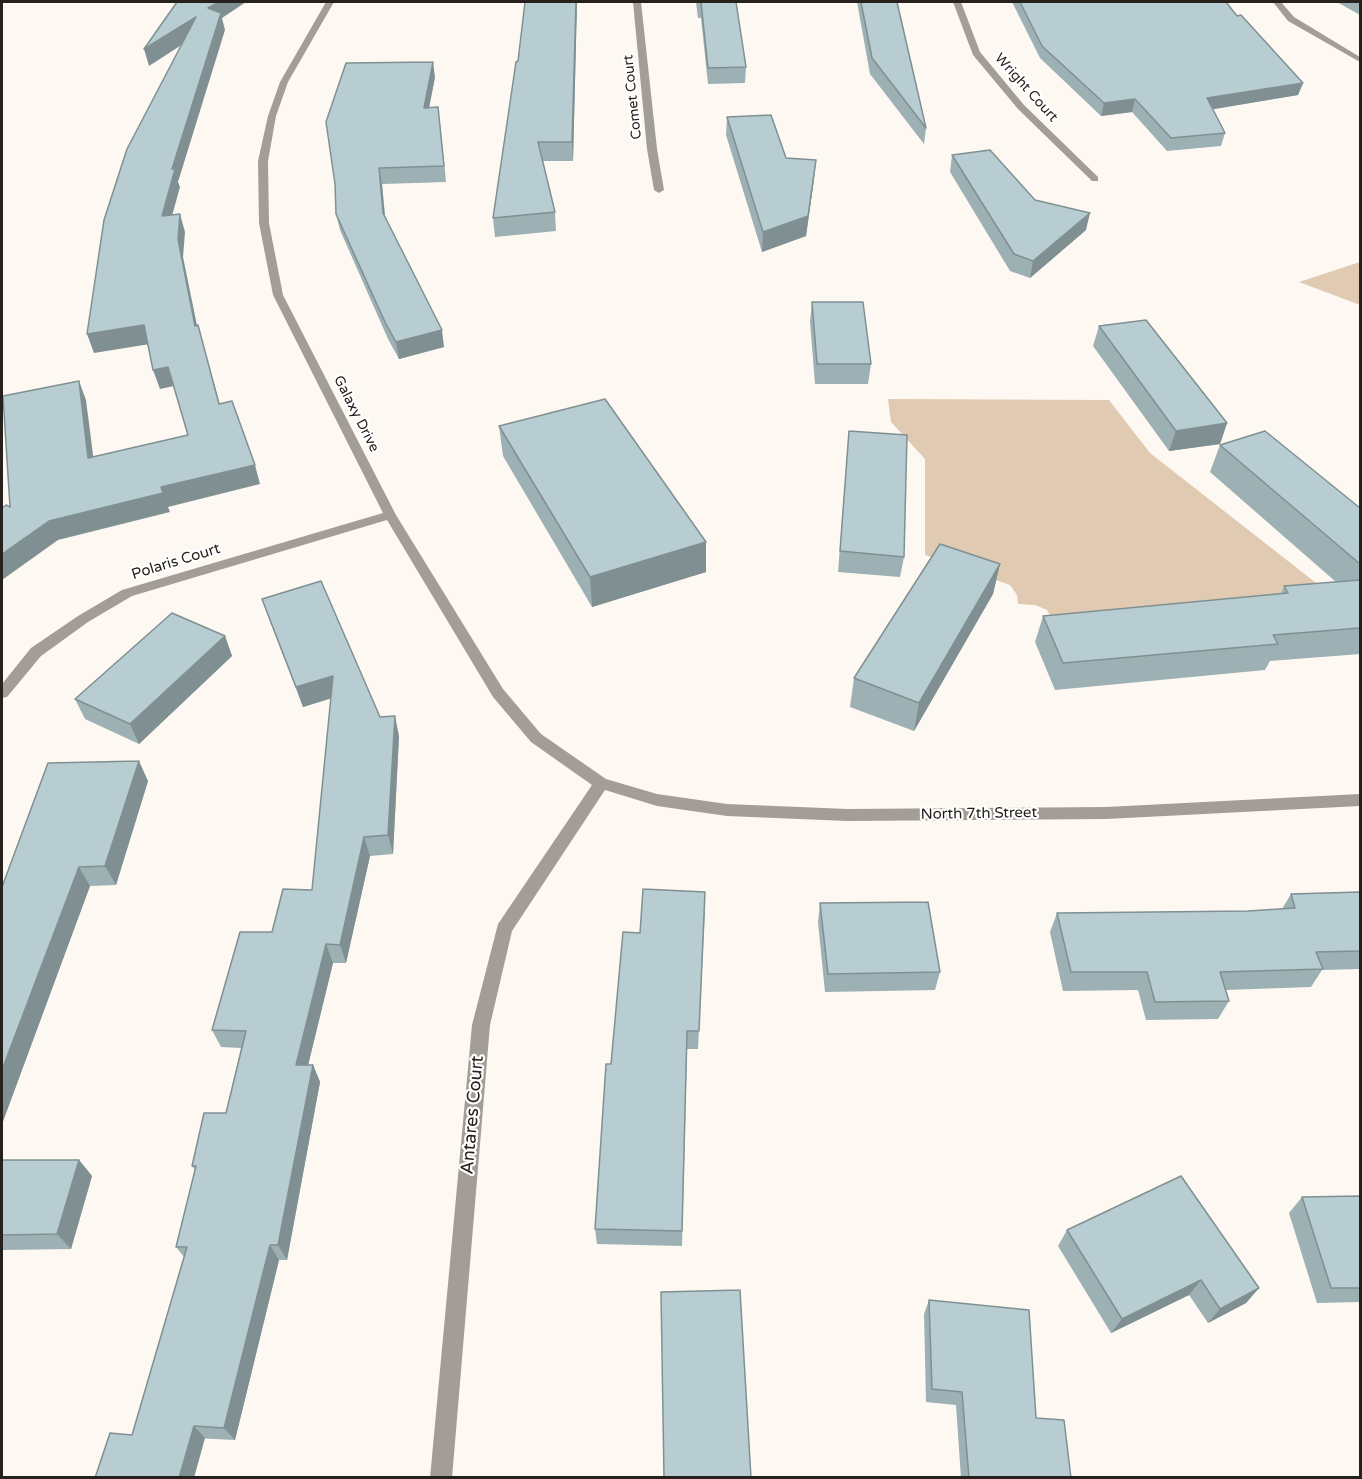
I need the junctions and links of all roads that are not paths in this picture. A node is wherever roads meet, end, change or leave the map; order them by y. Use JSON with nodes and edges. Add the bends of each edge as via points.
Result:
{"nodes":[{"id":1,"x":330,"y":2,"type":"edge"},
{"id":2,"x":637,"y":2,"type":"edge"},
{"id":3,"x":957,"y":2,"type":"edge"},
{"id":4,"x":1277,"y":2,"type":"edge"},
{"id":5,"x":1360,"y":60,"type":"edge"},
{"id":6,"x":1095,"y":179,"type":"dead end"},
{"id":7,"x":659,"y":190,"type":"dead end"},
{"id":8,"x":390,"y":515,"type":"junction"},
{"id":9,"x":2,"y":693,"type":"edge"},
{"id":10,"x":601,"y":783,"type":"junction"},
{"id":11,"x":1360,"y":800,"type":"edge"},
{"id":12,"x":441,"y":1478,"type":"edge"}],
"edges":[{"from":1,"to":8,"type":"street","name":"Galaxy Drive","via":[[284,82],[272,116],[263,161],[264,224],[278,295]]},
{"from":2,"to":7,"type":"street","name":"Comet Court"},
{"from":3,"to":6,"type":"street","name":"Wright Court","via":[[976,53],[1021,107]]},
{"from":4,"to":5,"type":"street","via":[[1291,19]]},
{"from":8,"to":9,"type":"street","name":"Polaris Court","via":[[127,593],[36,652]]},
{"from":8,"to":10,"type":"street","name":"Galaxy Drive","via":[[498,693],[536,738]]},
{"from":10,"to":11,"type":"street","name":"North 7th Street","via":[[657,800],[727,810],[848,815],[1106,813]]},
{"from":10,"to":12,"type":"street","name":"Antares Court","via":[[504,929],[481,1025]]}]}
